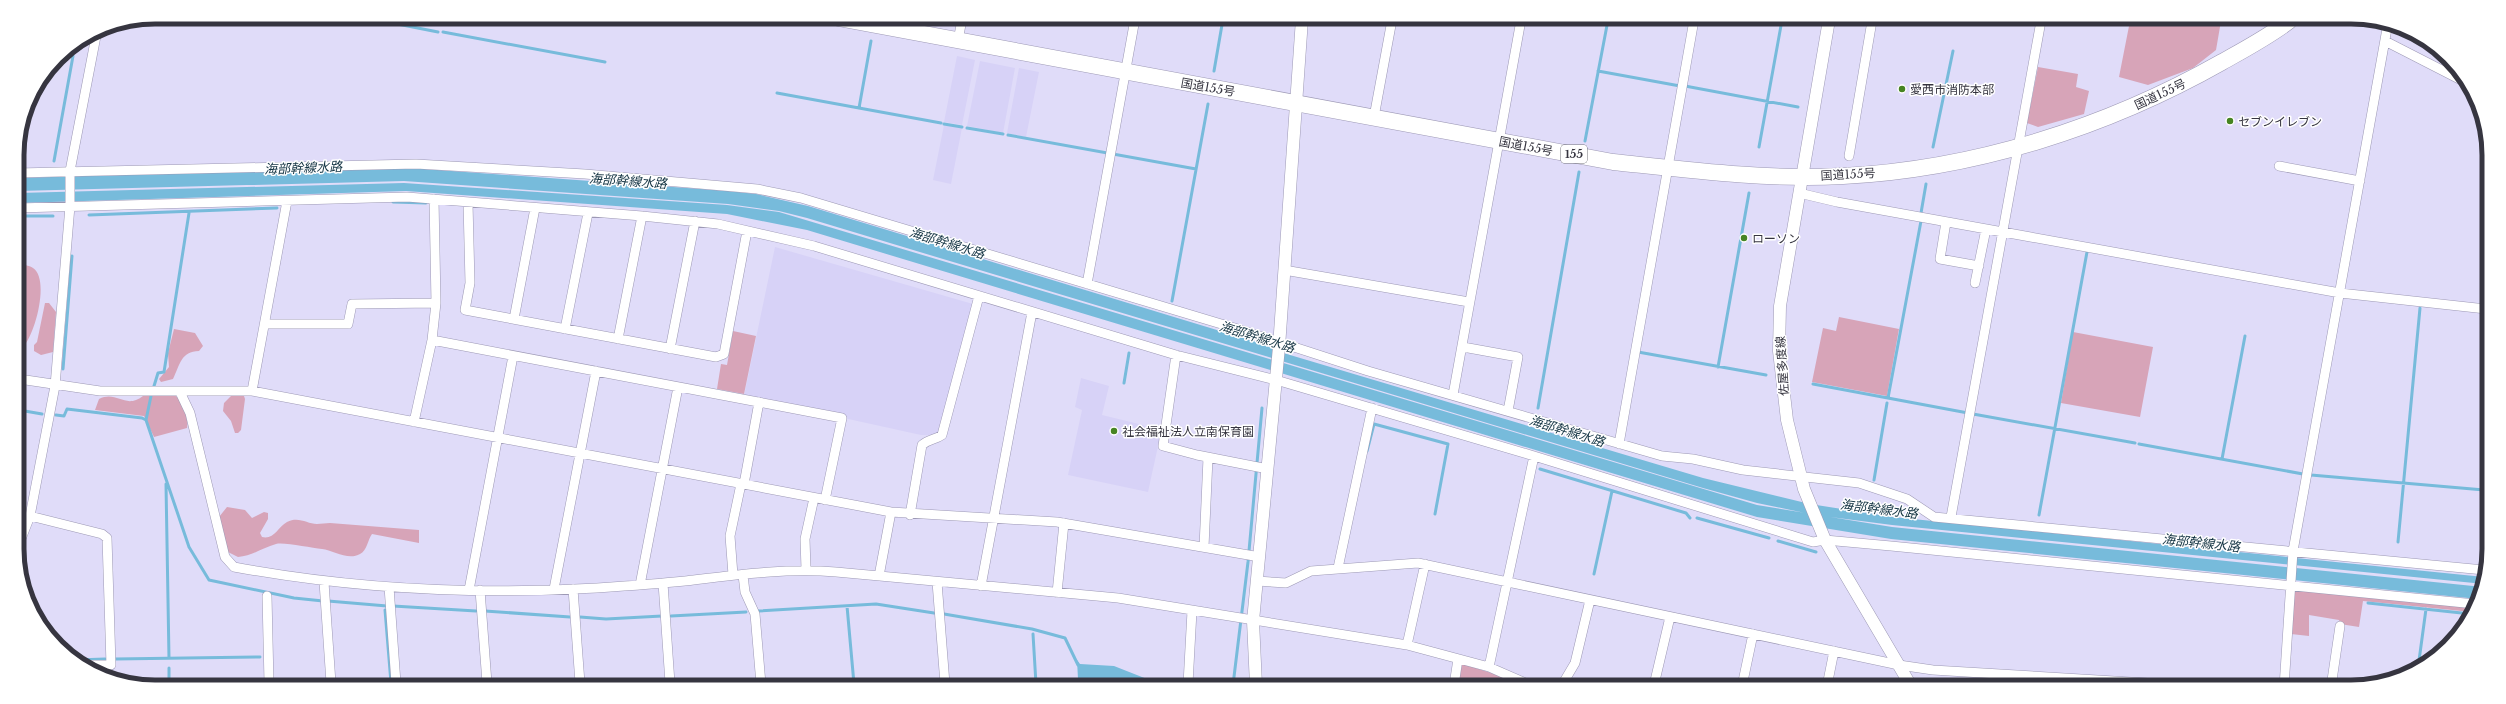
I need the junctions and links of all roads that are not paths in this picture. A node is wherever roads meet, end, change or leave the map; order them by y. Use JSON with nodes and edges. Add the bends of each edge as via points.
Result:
{"nodes":[{"id":1,"x":869,"y":24,"type":"edge"},
{"id":2,"x":961,"y":24,"type":"edge"},
{"id":3,"x":1135,"y":24,"type":"edge"},
{"id":4,"x":1302,"y":24,"type":"edge"},
{"id":5,"x":1391,"y":24,"type":"edge"},
{"id":6,"x":1520,"y":24,"type":"edge"},
{"id":7,"x":1693,"y":24,"type":"edge"},
{"id":8,"x":1828,"y":24,"type":"edge"},
{"id":9,"x":1871,"y":24,"type":"edge"},
{"id":10,"x":2040,"y":24,"type":"edge"},
{"id":11,"x":2285,"y":24,"type":"edge"},
{"id":12,"x":2387,"y":29,"type":"edge"},
{"id":13,"x":97,"y":38,"type":"edge"},
{"id":14,"x":958,"y":41,"type":"junction"},
{"id":15,"x":2385,"y":41,"type":"junction"},
{"id":16,"x":1126,"y":72,"type":"junction"},
{"id":17,"x":2457,"y":78,"type":"edge"},
{"id":18,"x":1296,"y":103,"type":"junction"},
{"id":19,"x":1374,"y":117,"type":"junction"},
{"id":20,"x":1499,"y":140,"type":"junction"},
{"id":21,"x":2020,"y":146,"type":"junction"},
{"id":22,"x":1849,"y":156,"type":"dead end"},
{"id":23,"x":2279,"y":166,"type":"dead end"},
{"id":24,"x":1667,"y":167,"type":"junction"},
{"id":25,"x":24,"y":173,"type":"edge"},
{"id":26,"x":70,"y":174,"type":"junction"},
{"id":27,"x":1803,"y":175,"type":"junction"},
{"id":28,"x":2360,"y":181,"type":"junction"},
{"id":29,"x":1799,"y":193,"type":"junction"},
{"id":30,"x":434,"y":199,"type":"junction"},
{"id":31,"x":287,"y":201,"type":"junction"},
{"id":32,"x":468,"y":203,"type":"junction"},
{"id":33,"x":70,"y":205,"type":"junction"},
{"id":34,"x":24,"y":208,"type":"edge"},
{"id":35,"x":535,"y":208,"type":"junction"},
{"id":36,"x":588,"y":213,"type":"junction"},
{"id":37,"x":642,"y":216,"type":"junction"},
{"id":38,"x":695,"y":221,"type":"junction"},
{"id":39,"x":1946,"y":222,"type":"junction"},
{"id":40,"x":1986,"y":229,"type":"junction"},
{"id":41,"x":747,"y":231,"type":"junction"},
{"id":42,"x":2004,"y":232,"type":"junction"},
{"id":43,"x":1979,"y":266,"type":"junction"},
{"id":44,"x":1284,"y":270,"type":"junction"},
{"id":45,"x":1975,"y":283,"type":"dead end"},
{"id":46,"x":1087,"y":284,"type":"junction"},
{"id":47,"x":2340,"y":293,"type":"junction"},
{"id":48,"x":979,"y":296,"type":"junction"},
{"id":49,"x":1469,"y":302,"type":"junction"},
{"id":50,"x":436,"y":303,"type":"junction"},
{"id":51,"x":2482,"y":309,"type":"edge"},
{"id":52,"x":1032,"y":312,"type":"junction"},
{"id":53,"x":514,"y":319,"type":"junction"},
{"id":54,"x":265,"y":324,"type":"junction"},
{"id":55,"x":565,"y":329,"type":"junction"},
{"id":56,"x":618,"y":339,"type":"junction"},
{"id":57,"x":432,"y":340,"type":"junction"},
{"id":58,"x":1279,"y":345,"type":"junction"},
{"id":59,"x":1462,"y":347,"type":"junction"},
{"id":60,"x":670,"y":349,"type":"junction"},
{"id":61,"x":1176,"y":355,"type":"junction"},
{"id":62,"x":513,"y":356,"type":"junction"},
{"id":63,"x":596,"y":371,"type":"junction"},
{"id":64,"x":24,"y":380,"type":"edge"},
{"id":65,"x":1276,"y":380,"type":"junction"},
{"id":66,"x":55,"y":386,"type":"junction"},
{"id":67,"x":678,"y":387,"type":"junction"},
{"id":68,"x":252,"y":391,"type":"junction"},
{"id":69,"x":180,"y":392,"type":"junction"},
{"id":70,"x":1453,"y":395,"type":"junction"},
{"id":71,"x":759,"y":402,"type":"junction"},
{"id":72,"x":1372,"y":408,"type":"junction"},
{"id":73,"x":1508,"y":411,"type":"junction"},
{"id":74,"x":414,"y":422,"type":"junction"},
{"id":75,"x":497,"y":438,"type":"junction"},
{"id":76,"x":1619,"y":444,"type":"junction"},
{"id":77,"x":580,"y":454,"type":"junction"},
{"id":78,"x":1534,"y":456,"type":"junction"},
{"id":79,"x":1208,"y":458,"type":"junction"},
{"id":80,"x":1261,"y":468,"type":"junction"},
{"id":81,"x":662,"y":469,"type":"junction"},
{"id":82,"x":1799,"y":475,"type":"junction"},
{"id":83,"x":742,"y":484,"type":"junction"},
{"id":84,"x":814,"y":498,"type":"junction"},
{"id":85,"x":825,"y":500,"type":"junction"},
{"id":86,"x":891,"y":512,"type":"junction"},
{"id":87,"x":910,"y":515,"type":"junction"},
{"id":88,"x":30,"y":516,"type":"junction"},
{"id":89,"x":1951,"y":517,"type":"junction"},
{"id":90,"x":993,"y":518,"type":"junction"},
{"id":91,"x":1064,"y":523,"type":"junction"},
{"id":92,"x":24,"y":531,"type":"edge"},
{"id":93,"x":1825,"y":540,"type":"junction"},
{"id":94,"x":1204,"y":547,"type":"junction"},
{"id":95,"x":2292,"y":553,"type":"junction"},
{"id":96,"x":1253,"y":556,"type":"junction"},
{"id":97,"x":1425,"y":564,"type":"junction"},
{"id":98,"x":1338,"y":568,"type":"junction"},
{"id":99,"x":806,"y":569,"type":"junction"},
{"id":100,"x":2480,"y":570,"type":"edge"},
{"id":101,"x":733,"y":575,"type":"junction"},
{"id":102,"x":743,"y":575,"type":"junction"},
{"id":103,"x":879,"y":576,"type":"junction"},
{"id":104,"x":1258,"y":581,"type":"junction"},
{"id":105,"x":1507,"y":581,"type":"junction"},
{"id":106,"x":324,"y":582,"type":"junction"},
{"id":107,"x":937,"y":582,"type":"junction"},
{"id":108,"x":663,"y":583,"type":"junction"},
{"id":109,"x":2289,"y":584,"type":"junction"},
{"id":110,"x":640,"y":585,"type":"junction"},
{"id":111,"x":981,"y":586,"type":"junction"},
{"id":112,"x":389,"y":587,"type":"junction"},
{"id":113,"x":554,"y":589,"type":"junction"},
{"id":114,"x":573,"y":589,"type":"junction"},
{"id":115,"x":469,"y":590,"type":"junction"},
{"id":116,"x":480,"y":590,"type":"junction"},
{"id":117,"x":1057,"y":593,"type":"junction"},
{"id":118,"x":266,"y":596,"type":"dead end"},
{"id":119,"x":1590,"y":600,"type":"junction"},
{"id":120,"x":2470,"y":603,"type":"edge"},
{"id":121,"x":1192,"y":611,"type":"junction"},
{"id":122,"x":1670,"y":617,"type":"junction"},
{"id":123,"x":1244,"y":620,"type":"junction"},
{"id":124,"x":2340,"y":626,"type":"dead end"},
{"id":125,"x":1753,"y":634,"type":"junction"},
{"id":126,"x":1407,"y":645,"type":"junction"},
{"id":127,"x":1834,"y":651,"type":"junction"},
{"id":128,"x":1458,"y":658,"type":"junction"},
{"id":129,"x":96,"y":665,"type":"edge"},
{"id":130,"x":1899,"y":665,"type":"junction"},
{"id":131,"x":1489,"y":667,"type":"junction"},
{"id":132,"x":269,"y":680,"type":"edge"},
{"id":133,"x":331,"y":680,"type":"edge"},
{"id":134,"x":396,"y":680,"type":"edge"},
{"id":135,"x":487,"y":680,"type":"edge"},
{"id":136,"x":580,"y":680,"type":"edge"},
{"id":137,"x":670,"y":680,"type":"edge"},
{"id":138,"x":761,"y":680,"type":"edge"},
{"id":139,"x":945,"y":680,"type":"edge"},
{"id":140,"x":1188,"y":680,"type":"edge"},
{"id":141,"x":1255,"y":680,"type":"edge"},
{"id":142,"x":1455,"y":680,"type":"edge"},
{"id":143,"x":1519,"y":680,"type":"edge"},
{"id":144,"x":1565,"y":680,"type":"edge"},
{"id":145,"x":1655,"y":680,"type":"edge"},
{"id":146,"x":1743,"y":680,"type":"edge"},
{"id":147,"x":1828,"y":680,"type":"edge"},
{"id":148,"x":1908,"y":680,"type":"edge"},
{"id":149,"x":2053,"y":680,"type":"edge"},
{"id":150,"x":2284,"y":680,"type":"edge"},
{"id":151,"x":2332,"y":680,"type":"edge"}],
"edges":[{"from":1,"to":14,"type":"highway","name":"国道155号","number":"155"},
{"from":2,"to":14,"type":"street"},
{"from":3,"to":16,"type":"street"},
{"from":4,"to":18,"type":"main road"},
{"from":5,"to":19,"type":"street"},
{"from":6,"to":20,"type":"street"},
{"from":7,"to":24,"type":"street"},
{"from":8,"to":27,"type":"main road","name":"佐屋多度線"},
{"from":9,"to":22,"type":"street"},
{"from":10,"to":21,"type":"street"},
{"from":11,"to":21,"type":"highway","name":"国道155号","number":"155","via":[[2264,39],[2152,100],[2072,130]]},
{"from":12,"to":15,"type":"street"},
{"from":13,"to":26,"type":"street"},
{"from":14,"to":16,"type":"highway","name":"国道155号","number":"155"},
{"from":15,"to":17,"type":"street"},
{"from":15,"to":28,"type":"street"},
{"from":16,"to":18,"type":"highway","name":"国道155号","number":"155"},
{"from":16,"to":46,"type":"street"},
{"from":18,"to":19,"type":"highway","name":"国道155号","number":"155"},
{"from":18,"to":44,"type":"main road"},
{"from":19,"to":20,"type":"highway","name":"国道155号","number":"155"},
{"from":20,"to":24,"type":"highway","name":"国道155号","number":"155","via":[[1613,162]]},
{"from":20,"to":49,"type":"street"},
{"from":21,"to":27,"type":"highway","name":"国道155号","number":"155","via":[[1975,158],[1913,169],[1843,176]]},
{"from":21,"to":42,"type":"street"},
{"from":23,"to":28,"type":"street"},
{"from":24,"to":27,"type":"highway","name":"国道155号","number":"155","via":[[1716,173]]},
{"from":24,"to":76,"type":"street"},
{"from":25,"to":26,"type":"street"},
{"from":26,"to":33,"type":"street"},
{"from":26,"to":46,"type":"street","via":[[416,164],[585,174],[757,189],[801,198]]},
{"from":27,"to":29,"type":"main road","name":"佐屋多度線"},
{"from":28,"to":47,"type":"street"},
{"from":29,"to":39,"type":"street"},
{"from":29,"to":82,"type":"main road","name":"佐屋多度線","via":[[1780,306],[1779,351],[1787,420]]},
{"from":30,"to":31,"type":"street","via":[[380,197]]},
{"from":30,"to":32,"type":"street"},
{"from":30,"to":50,"type":"street"},
{"from":31,"to":33,"type":"street"},
{"from":31,"to":54,"type":"street"},
{"from":32,"to":35,"type":"street"},
{"from":32,"to":53,"type":"street","via":[[470,283],[465,310]]},
{"from":33,"to":34,"type":"street"},
{"from":33,"to":66,"type":"street"},
{"from":35,"to":36,"type":"street"},
{"from":35,"to":53,"type":"street"},
{"from":36,"to":37,"type":"street"},
{"from":36,"to":55,"type":"street"},
{"from":37,"to":38,"type":"street"},
{"from":37,"to":56,"type":"street"},
{"from":38,"to":41,"type":"street"},
{"from":38,"to":60,"type":"street"},
{"from":39,"to":40,"type":"street"},
{"from":39,"to":43,"type":"street","via":[[1940,259]]},
{"from":40,"to":42,"type":"street"},
{"from":40,"to":43,"type":"street"},
{"from":41,"to":48,"type":"street","via":[[814,246]]},
{"from":41,"to":60,"type":"street","via":[[724,354],[716,357]]},
{"from":42,"to":47,"type":"street"},
{"from":42,"to":89,"type":"street"},
{"from":43,"to":45,"type":"street"},
{"from":44,"to":49,"type":"street"},
{"from":44,"to":58,"type":"main road"},
{"from":46,"to":58,"type":"street"},
{"from":47,"to":51,"type":"street"},
{"from":47,"to":95,"type":"street"},
{"from":48,"to":52,"type":"street"},
{"from":48,"to":87,"type":"street","via":[[942,435],[927,440],[922,445]]},
{"from":49,"to":59,"type":"street"},
{"from":50,"to":54,"type":"street","via":[[352,304],[348,324]]},
{"from":50,"to":57,"type":"street"},
{"from":52,"to":61,"type":"street"},
{"from":52,"to":90,"type":"street"},
{"from":53,"to":55,"type":"street"},
{"from":54,"to":68,"type":"street"},
{"from":55,"to":56,"type":"street"},
{"from":56,"to":60,"type":"street"},
{"from":57,"to":62,"type":"street"},
{"from":57,"to":74,"type":"street"},
{"from":58,"to":65,"type":"main road"},
{"from":58,"to":70,"type":"street"},
{"from":59,"to":70,"type":"street"},
{"from":59,"to":73,"type":"street","via":[[1518,357]]},
{"from":61,"to":65,"type":"street"},
{"from":61,"to":79,"type":"street","via":[[1164,446]]},
{"from":62,"to":63,"type":"street"},
{"from":62,"to":75,"type":"street"},
{"from":63,"to":67,"type":"street"},
{"from":63,"to":77,"type":"street"},
{"from":64,"to":66,"type":"street"},
{"from":65,"to":72,"type":"street"},
{"from":65,"to":80,"type":"main road"},
{"from":66,"to":69,"type":"street","via":[[106,392]]},
{"from":66,"to":88,"type":"street"},
{"from":67,"to":71,"type":"street"},
{"from":67,"to":81,"type":"street"},
{"from":68,"to":69,"type":"street"},
{"from":68,"to":74,"type":"street"},
{"from":69,"to":106,"type":"street","via":[[190,414],[223,549],[229,564]]},
{"from":70,"to":73,"type":"street"},
{"from":71,"to":83,"type":"street"},
{"from":71,"to":85,"type":"street","via":[[842,418]]},
{"from":72,"to":78,"type":"street"},
{"from":72,"to":98,"type":"street"},
{"from":73,"to":76,"type":"street"},
{"from":74,"to":75,"type":"street"},
{"from":75,"to":77,"type":"street"},
{"from":75,"to":115,"type":"street"},
{"from":76,"to":82,"type":"street","via":[[1662,456],[1693,458],[1743,470],[1785,476]]},
{"from":77,"to":81,"type":"street"},
{"from":77,"to":113,"type":"street"},
{"from":78,"to":93,"type":"street","via":[[1775,532],[1812,542]]},
{"from":78,"to":105,"type":"street"},
{"from":79,"to":80,"type":"street"},
{"from":79,"to":94,"type":"street"},
{"from":80,"to":96,"type":"main road"},
{"from":81,"to":83,"type":"street"},
{"from":81,"to":110,"type":"street"},
{"from":82,"to":89,"type":"street","via":[[1859,483],[1907,499],[1934,517]]},
{"from":82,"to":93,"type":"main road","name":"佐屋多度線"},
{"from":83,"to":84,"type":"street"},
{"from":83,"to":101,"type":"street","via":[[730,536]]},
{"from":84,"to":85,"type":"street"},
{"from":84,"to":99,"type":"street","via":[[806,539]]},
{"from":85,"to":86,"type":"street"},
{"from":86,"to":87,"type":"street"},
{"from":86,"to":103,"type":"street"},
{"from":87,"to":90,"type":"street"},
{"from":88,"to":92,"type":"street"},
{"from":88,"to":129,"type":"street","via":[[102,534],[107,538],[111,665]]},
{"from":89,"to":95,"type":"street"},
{"from":90,"to":91,"type":"street"},
{"from":90,"to":111,"type":"street"},
{"from":91,"to":94,"type":"street"},
{"from":91,"to":117,"type":"street"},
{"from":93,"to":109,"type":"street"},
{"from":93,"to":130,"type":"main road","name":"佐屋多度線"},
{"from":94,"to":96,"type":"street"},
{"from":95,"to":100,"type":"street"},
{"from":95,"to":109,"type":"street"},
{"from":96,"to":104,"type":"main road"},
{"from":97,"to":98,"type":"street"},
{"from":97,"to":105,"type":"street"},
{"from":97,"to":126,"type":"street"},
{"from":98,"to":104,"type":"street","via":[[1311,571],[1286,583]]},
{"from":99,"to":102,"type":"street"},
{"from":99,"to":103,"type":"street"},
{"from":101,"to":102,"type":"street"},
{"from":101,"to":108,"type":"street"},
{"from":102,"to":138,"type":"street","via":[[745,592],[755,614]]},
{"from":103,"to":107,"type":"street"},
{"from":104,"to":123,"type":"main road"},
{"from":105,"to":119,"type":"street"},
{"from":105,"to":131,"type":"street"},
{"from":106,"to":112,"type":"street"},
{"from":106,"to":133,"type":"street"},
{"from":107,"to":111,"type":"street"},
{"from":107,"to":139,"type":"street"},
{"from":108,"to":110,"type":"street"},
{"from":108,"to":137,"type":"street"},
{"from":109,"to":120,"type":"street"},
{"from":109,"to":150,"type":"street"},
{"from":110,"to":114,"type":"street"},
{"from":111,"to":117,"type":"street"},
{"from":112,"to":115,"type":"street"},
{"from":112,"to":134,"type":"street"},
{"from":113,"to":114,"type":"street"},
{"from":113,"to":116,"type":"street"},
{"from":114,"to":136,"type":"street"},
{"from":115,"to":116,"type":"street"},
{"from":116,"to":135,"type":"street"},
{"from":117,"to":121,"type":"street","via":[[1118,598]]},
{"from":118,"to":132,"type":"street"},
{"from":119,"to":122,"type":"street"},
{"from":119,"to":144,"type":"street","via":[[1575,663]]},
{"from":121,"to":123,"type":"street"},
{"from":121,"to":140,"type":"street"},
{"from":122,"to":125,"type":"street"},
{"from":122,"to":145,"type":"street"},
{"from":123,"to":126,"type":"street"},
{"from":123,"to":141,"type":"main road"},
{"from":124,"to":151,"type":"street"},
{"from":125,"to":127,"type":"street"},
{"from":125,"to":146,"type":"street"},
{"from":126,"to":128,"type":"street"},
{"from":127,"to":130,"type":"street"},
{"from":127,"to":147,"type":"street"},
{"from":128,"to":131,"type":"street"},
{"from":128,"to":142,"type":"street"},
{"from":130,"to":148,"type":"main road","name":"佐屋多度線"},
{"from":130,"to":149,"type":"street"},
{"from":131,"to":143,"type":"street"}]}
